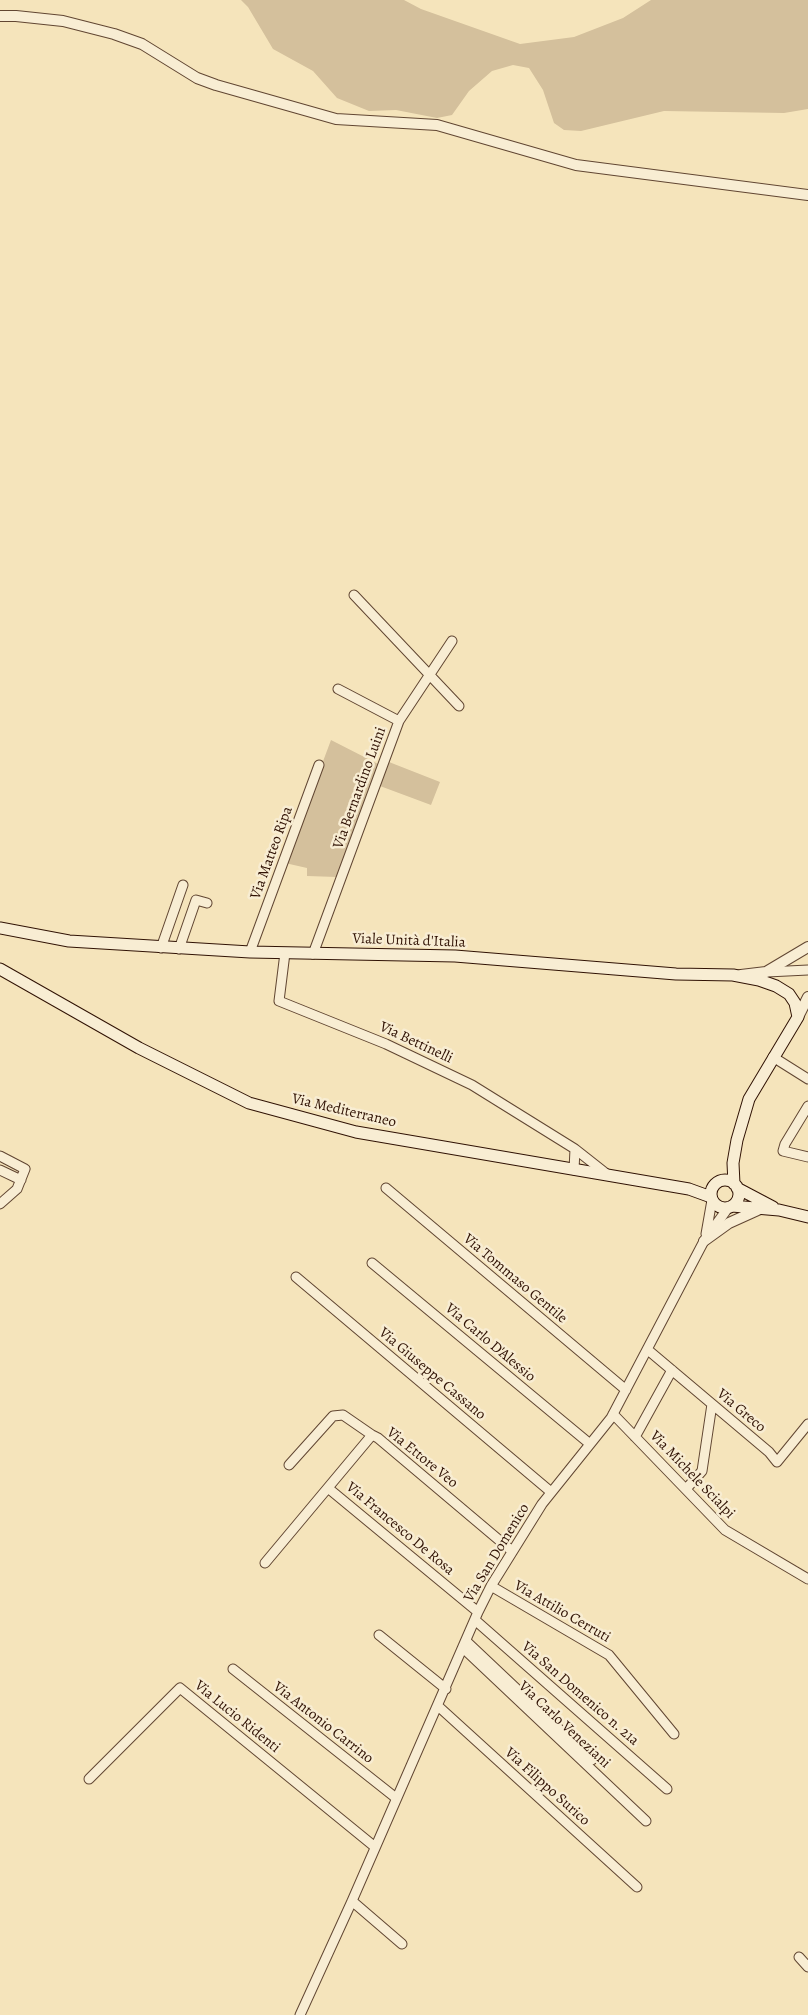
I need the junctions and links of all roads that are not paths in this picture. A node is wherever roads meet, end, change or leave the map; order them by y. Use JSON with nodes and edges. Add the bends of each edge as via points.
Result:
{"nodes":[{"id":1,"x":0,"y":16,"type":"edge"},
{"id":2,"x":808,"y":194,"type":"edge"},
{"id":3,"x":354,"y":595,"type":"dead end"},
{"id":4,"x":452,"y":641,"type":"dead end"},
{"id":5,"x":430,"y":675,"type":"junction"},
{"id":6,"x":338,"y":689,"type":"dead end"},
{"id":7,"x":459,"y":706,"type":"dead end"},
{"id":8,"x":399,"y":721,"type":"junction"},
{"id":9,"x":319,"y":765,"type":"dead end"},
{"id":10,"x":183,"y":885,"type":"dead end"},
{"id":11,"x":207,"y":903,"type":"dead end"},
{"id":12,"x":0,"y":928,"type":"edge"},
{"id":13,"x":808,"y":947,"type":"edge"},
{"id":14,"x":161,"y":948,"type":"junction"},
{"id":15,"x":179,"y":949,"type":"junction"},
{"id":16,"x":250,"y":952,"type":"junction"},
{"id":17,"x":285,"y":953,"type":"junction"},
{"id":18,"x":313,"y":954,"type":"junction"},
{"id":19,"x":0,"y":969,"type":"edge"},
{"id":20,"x":808,"y":970,"type":"edge"},
{"id":21,"x":766,"y":972,"type":"junction"},
{"id":22,"x":733,"y":975,"type":"junction"},
{"id":23,"x":808,"y":997,"type":"edge"},
{"id":24,"x":798,"y":1017,"type":"junction"},
{"id":25,"x":773,"y":1058,"type":"junction"},
{"id":26,"x":808,"y":1080,"type":"edge"},
{"id":27,"x":808,"y":1106,"type":"edge"},
{"id":28,"x":575,"y":1149,"type":"junction"},
{"id":29,"x":0,"y":1156,"type":"edge"},
{"id":30,"x":808,"y":1157,"type":"edge"},
{"id":31,"x":0,"y":1170,"type":"edge"},
{"id":32,"x":574,"y":1170,"type":"junction"},
{"id":33,"x":608,"y":1175,"type":"junction"},
{"id":34,"x":22,"y":1177,"type":"junction"},
{"id":35,"x":736,"y":1186,"type":"junction"},
{"id":36,"x":386,"y":1188,"type":"dead end"},
{"id":37,"x":712,"y":1199,"type":"junction"},
{"id":38,"x":0,"y":1204,"type":"edge"},
{"id":39,"x":730,"y":1207,"type":"junction"},
{"id":40,"x":761,"y":1209,"type":"junction"},
{"id":41,"x":778,"y":1210,"type":"junction"},
{"id":42,"x":808,"y":1217,"type":"edge"},
{"id":43,"x":704,"y":1241,"type":"junction"},
{"id":44,"x":372,"y":1263,"type":"dead end"},
{"id":45,"x":296,"y":1277,"type":"dead end"},
{"id":46,"x":648,"y":1350,"type":"junction"},
{"id":47,"x":672,"y":1370,"type":"junction"},
{"id":48,"x":626,"y":1390,"type":"junction"},
{"id":49,"x":712,"y":1404,"type":"junction"},
{"id":50,"x":613,"y":1414,"type":"junction"},
{"id":51,"x":808,"y":1424,"type":"edge"},
{"id":52,"x":372,"y":1435,"type":"junction"},
{"id":53,"x":635,"y":1437,"type":"junction"},
{"id":54,"x":590,"y":1444,"type":"junction"},
{"id":55,"x":289,"y":1465,"type":"dead end"},
{"id":56,"x":328,"y":1488,"type":"junction"},
{"id":57,"x":686,"y":1489,"type":"junction"},
{"id":58,"x":551,"y":1492,"type":"junction"},
{"id":59,"x":512,"y":1551,"type":"junction"},
{"id":60,"x":265,"y":1563,"type":"dead end"},
{"id":61,"x":808,"y":1579,"type":"edge"},
{"id":62,"x":491,"y":1586,"type":"junction"},
{"id":63,"x":476,"y":1616,"type":"junction"},
{"id":64,"x":379,"y":1635,"type":"dead end"},
{"id":65,"x":464,"y":1645,"type":"junction"},
{"id":66,"x":233,"y":1669,"type":"dead end"},
{"id":67,"x":446,"y":1689,"type":"junction"},
{"id":68,"x":438,"y":1706,"type":"junction"},
{"id":69,"x":674,"y":1734,"type":"dead end"},
{"id":70,"x":592,"y":1760,"type":"dead end"},
{"id":71,"x":88,"y":1779,"type":"dead end"},
{"id":72,"x":667,"y":1789,"type":"dead end"},
{"id":73,"x":396,"y":1798,"type":"junction"},
{"id":74,"x":646,"y":1821,"type":"dead end"},
{"id":75,"x":375,"y":1847,"type":"junction"},
{"id":76,"x":637,"y":1887,"type":"dead end"},
{"id":77,"x":352,"y":1902,"type":"junction"},
{"id":78,"x":402,"y":1944,"type":"dead end"},
{"id":79,"x":799,"y":1957,"type":"dead end"},
{"id":80,"x":808,"y":1967,"type":"edge"},
{"id":81,"x":300,"y":2015,"type":"edge"}],
"edges":[{"from":1,"to":2,"type":"street","via":[[64,21],[114,34],[142,44],[197,78],[336,119],[438,125],[576,165]]},
{"from":3,"to":5,"type":"street"},
{"from":4,"to":5,"type":"street","name":"Via Bernardino Luini"},
{"from":5,"to":7,"type":"street"},
{"from":5,"to":8,"type":"street","name":"Via Bernardino Luini"},
{"from":6,"to":8,"type":"street"},
{"from":8,"to":18,"type":"street","name":"Via Bernardino Luini"},
{"from":9,"to":16,"type":"street","name":"Via Matteo Ripa"},
{"from":10,"to":14,"type":"street"},
{"from":11,"to":15,"type":"street","via":[[196,900]]},
{"from":12,"to":14,"type":"main road","name":"Viale Unità d'Italia","via":[[69,941]]},
{"from":13,"to":21,"type":"street"},
{"from":14,"to":15,"type":"main road","name":"Viale Unità d'Italia"},
{"from":15,"to":16,"type":"main road","name":"Viale Unità d'Italia"},
{"from":16,"to":17,"type":"main road","name":"Viale Unità d'Italia"},
{"from":17,"to":18,"type":"main road","name":"Viale Unità d'Italia"},
{"from":17,"to":28,"type":"street","name":"Via Bettinelli","via":[[279,1001],[386,1044],[472,1085]]},
{"from":18,"to":22,"type":"main road","name":"Viale Unità d'Italia","via":[[455,956],[676,974]]},
{"from":19,"to":32,"type":"main road","name":"Via Mediterraneo","via":[[139,1048],[249,1103],[356,1132]]},
{"from":20,"to":21,"type":"street"},
{"from":21,"to":22,"type":"street"},
{"from":22,"to":24,"type":"main road","name":"Viale Unità d'Italia","via":[[759,980],[789,994]]},
{"from":23,"to":24,"type":"street"},
{"from":24,"to":25,"type":"main road"},
{"from":25,"to":26,"type":"street"},
{"from":25,"to":35,"type":"main road","via":[[749,1099],[733,1163]]},
{"from":27,"to":30,"type":"street","via":[[783,1151]]},
{"from":28,"to":32,"type":"street"},
{"from":28,"to":33,"type":"street","name":"Via Bettinelli"},
{"from":29,"to":34,"type":"street","via":[[25,1169]]},
{"from":31,"to":34,"type":"street"},
{"from":32,"to":33,"type":"main road","name":"Via Mediterraneo"},
{"from":33,"to":37,"type":"main road","name":"Via Mediterraneo","via":[[689,1189]]},
{"from":34,"to":38,"type":"street","via":[[17,1189]]},
{"from":35,"to":37,"type":"main road","via":[[727,1181],[718,1182],[712,1189]]},
{"from":35,"to":39,"type":"main road","via":[[739,1196]]},
{"from":35,"to":41,"type":"main road"},
{"from":36,"to":48,"type":"street","name":"Via Tommaso Gentile"},
{"from":37,"to":39,"type":"main road","via":[[719,1207]]},
{"from":37,"to":43,"type":"street","name":"Via San Domenico"},
{"from":39,"to":40,"type":"main road"},
{"from":39,"to":43,"type":"street","name":"Via San Domenico"},
{"from":40,"to":41,"type":"main road"},
{"from":40,"to":43,"type":"street","via":[[729,1222]]},
{"from":41,"to":42,"type":"main road"},
{"from":43,"to":46,"type":"street","name":"Via San Domenico"},
{"from":44,"to":54,"type":"street","name":"Via Carlo D'Alessio"},
{"from":45,"to":58,"type":"street","name":"Via Giuseppe Cassano"},
{"from":46,"to":47,"type":"street","name":"Via Greco"},
{"from":46,"to":48,"type":"street","name":"Via San Domenico"},
{"from":47,"to":49,"type":"street","name":"Via Greco"},
{"from":47,"to":53,"type":"street"},
{"from":48,"to":50,"type":"street","name":"Via San Domenico"},
{"from":49,"to":51,"type":"street","name":"Via Greco","via":[[777,1462]]},
{"from":49,"to":57,"type":"street","via":[[702,1471]]},
{"from":50,"to":53,"type":"street","name":"Via Michele Scialpi"},
{"from":50,"to":54,"type":"street","name":"Via San Domenico"},
{"from":52,"to":55,"type":"street","via":[[343,1415],[333,1416]]},
{"from":52,"to":56,"type":"street","name":"Via Ettore Veo"},
{"from":52,"to":59,"type":"street","name":"Via Ettore Veo"},
{"from":53,"to":57,"type":"street","name":"Via Michele Scialpi"},
{"from":54,"to":58,"type":"street","name":"Via San Domenico"},
{"from":56,"to":60,"type":"street","name":"Via Ettore Veo"},
{"from":56,"to":63,"type":"street","name":"Via Francesco De Rosa"},
{"from":57,"to":61,"type":"street","name":"Via Michele Scialpi","via":[[725,1530]]},
{"from":58,"to":59,"type":"street","name":"Via San Domenico"},
{"from":59,"to":62,"type":"street","name":"Via San Domenico"},
{"from":62,"to":63,"type":"street","name":"Via San Domenico"},
{"from":62,"to":69,"type":"street","name":"Via Attilio Cerruti","via":[[609,1655]]},
{"from":63,"to":65,"type":"street","name":"Via San Domenico"},
{"from":63,"to":72,"type":"street","name":"Via San Domenico n. 21a"},
{"from":64,"to":67,"type":"street"},
{"from":65,"to":67,"type":"street","name":"Via San Domenico"},
{"from":65,"to":70,"type":"street"},
{"from":65,"to":74,"type":"street","name":"Via Carlo Veneziani"},
{"from":66,"to":73,"type":"street","name":"Via Antonio Carrino"},
{"from":67,"to":68,"type":"street","name":"Via San Domenico"},
{"from":68,"to":73,"type":"street","name":"Via San Domenico"},
{"from":68,"to":76,"type":"street","name":"Via Filippo Surico"},
{"from":71,"to":75,"type":"street","name":"Via Lucio Ridenti","via":[[180,1688]]},
{"from":73,"to":75,"type":"street","name":"Via San Domenico"},
{"from":75,"to":77,"type":"street","name":"Via San Domenico"},
{"from":77,"to":78,"type":"street"},
{"from":77,"to":81,"type":"street","name":"Via San Domenico"},
{"from":79,"to":80,"type":"street"}]}
